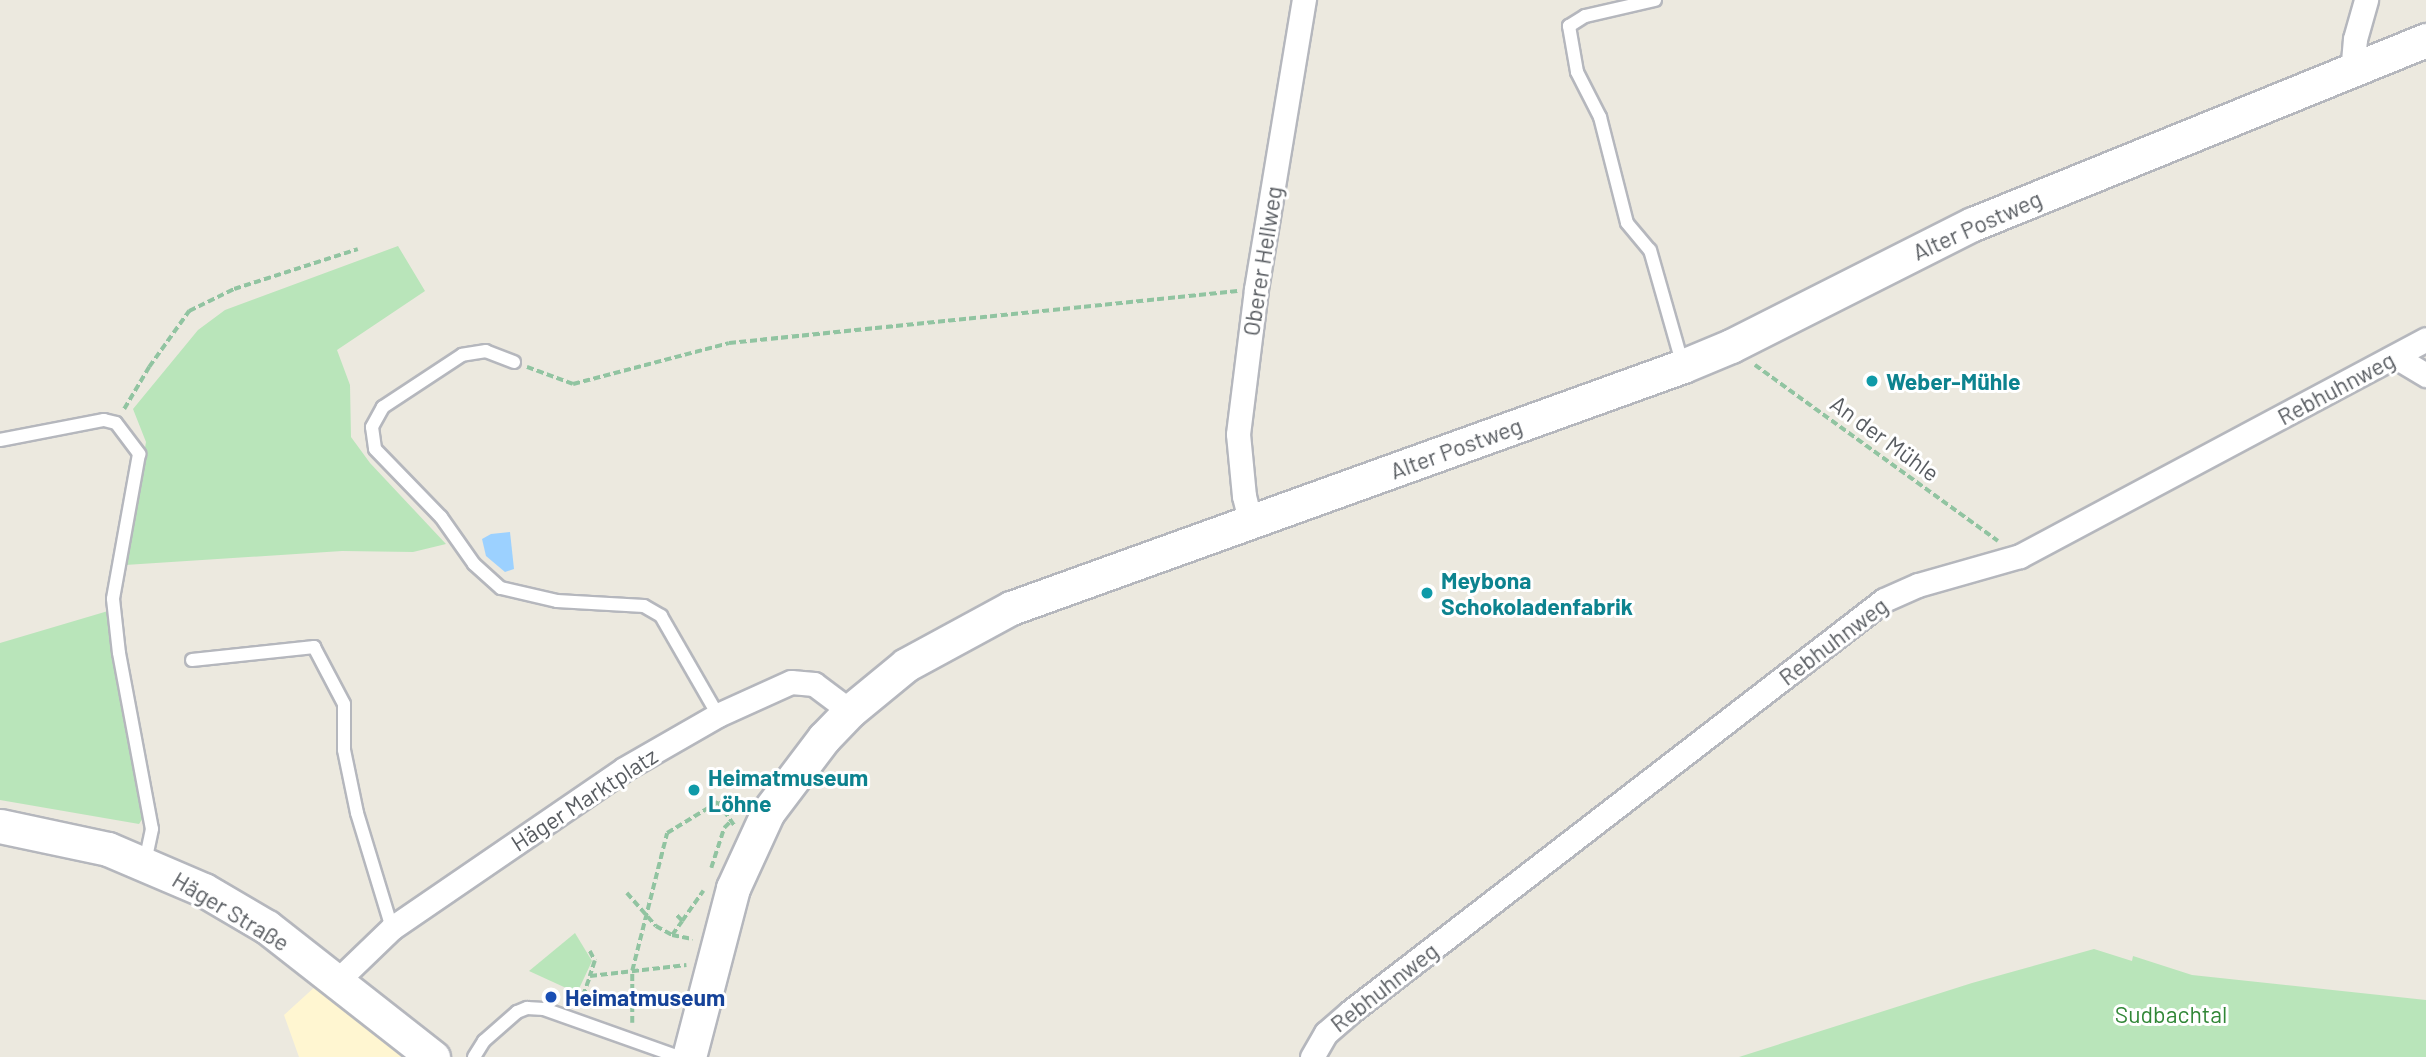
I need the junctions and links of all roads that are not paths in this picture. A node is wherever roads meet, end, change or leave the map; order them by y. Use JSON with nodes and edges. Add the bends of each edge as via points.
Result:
{"nodes":[{"id":1,"x":1304,"y":0,"type":"edge"},
{"id":2,"x":1655,"y":0,"type":"edge"},
{"id":3,"x":2366,"y":0,"type":"edge"},
{"id":4,"x":2426,"y":40,"type":"edge"},
{"id":5,"x":2352,"y":73,"type":"junction"},
{"id":6,"x":2426,"y":339,"type":"edge"},
{"id":7,"x":2396,"y":357,"type":"junction"},
{"id":8,"x":514,"y":362,"type":"road end"},
{"id":9,"x":1683,"y":366,"type":"junction"},
{"id":10,"x":2426,"y":375,"type":"edge"},
{"id":11,"x":0,"y":440,"type":"edge"},
{"id":12,"x":1251,"y":524,"type":"junction"},
{"id":13,"x":192,"y":660,"type":"dead end"},
{"id":14,"x":850,"y":711,"type":"junction"},
{"id":15,"x":718,"y":715,"type":"junction"},
{"id":16,"x":0,"y":826,"type":"edge"},
{"id":17,"x":145,"y":863,"type":"junction"},
{"id":18,"x":392,"y":928,"type":"junction"},
{"id":19,"x":337,"y":981,"type":"junction"},
{"id":20,"x":433,"y":1057,"type":"edge"},
{"id":21,"x":474,"y":1057,"type":"edge"},
{"id":22,"x":679,"y":1057,"type":"edge"},
{"id":23,"x":690,"y":1057,"type":"edge"},
{"id":24,"x":1312,"y":1057,"type":"edge"}],
"edges":[{"from":1,"to":12,"type":"street","name":"Oberer Hellweg","via":[[1256,289],[1238,434]]},
{"from":2,"to":9,"type":"lane","via":[[1585,16],[1569,26],[1577,72],[1600,117],[1627,223],[1650,250]]},
{"from":3,"to":5,"type":"street"},
{"from":4,"to":5,"type":"street","name":"Alter Postweg"},
{"from":5,"to":9,"type":"street","name":"Alter Postweg","via":[[1973,224]]},
{"from":6,"to":7,"type":"street","name":"Rebhuhnweg"},
{"from":7,"to":10,"type":"street"},
{"from":7,"to":24,"type":"street","name":"Rebhuhnweg","via":[[2020,556],[1918,585],[1884,600],[1350,1012],[1326,1033]]},
{"from":8,"to":15,"type":"lane","via":[[486,351],[462,355],[383,407],[372,427],[374,449],[441,517],[474,564],[501,588],[557,601],[644,606],[661,616]]},
{"from":9,"to":12,"type":"street","name":"Alter Postweg"},
{"from":11,"to":17,"type":"lane","via":[[104,420],[116,423],[139,454],[113,599],[152,828]]},
{"from":12,"to":14,"type":"street","name":"Alter Postweg","via":[[1011,608],[906,665]]},
{"from":13,"to":18,"type":"lane","via":[[314,647],[344,704],[344,750]]},
{"from":14,"to":15,"type":"street","name":"Häger Marktplatz","via":[[814,684],[791,682]]},
{"from":14,"to":23,"type":"street","name":"Alter Postweg","via":[[794,774],[768,812],[744,829]]},
{"from":15,"to":18,"type":"street","name":"Häger Marktplatz","via":[[624,769]]},
{"from":16,"to":17,"type":"street","name":"Häger Straße","via":[[108,849]]},
{"from":17,"to":19,"type":"street","name":"Häger Straße","via":[[267,927]]},
{"from":18,"to":19,"type":"street","name":"Häger Marktplatz"},
{"from":19,"to":20,"type":"street","name":"Häger Straße"},
{"from":21,"to":22,"type":"lane","via":[[485,1041],[527,1008],[544,1009]]}]}
